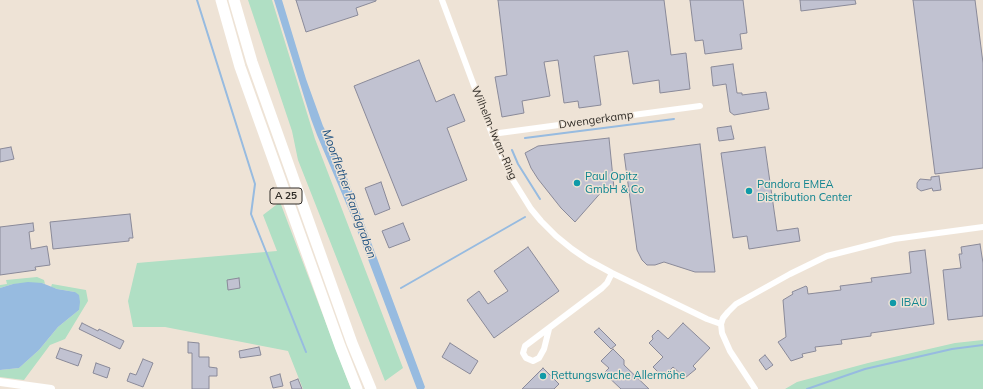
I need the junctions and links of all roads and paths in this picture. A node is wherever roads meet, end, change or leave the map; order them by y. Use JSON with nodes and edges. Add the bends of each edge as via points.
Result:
{"nodes":[{"id":1,"x":221,"y":0,"type":"edge"},
{"id":2,"x":234,"y":0,"type":"edge"},
{"id":3,"x":442,"y":0,"type":"edge"},
{"id":4,"x":700,"y":106,"type":"dead end"},
{"id":5,"x":492,"y":134,"type":"junction"},
{"id":6,"x":983,"y":227,"type":"edge"},
{"id":7,"x":612,"y":273,"type":"junction"},
{"id":8,"x":721,"y":324,"type":"junction"},
{"id":9,"x":549,"y":329,"type":"junction"},
{"id":10,"x":352,"y":343,"type":"junction"},
{"id":11,"x":0,"y":382,"type":"edge"},
{"id":12,"x":51,"y":389,"type":"edge"},
{"id":13,"x":357,"y":389,"type":"edge"},
{"id":14,"x":371,"y":389,"type":"edge"},
{"id":15,"x":377,"y":389,"type":"edge"},
{"id":16,"x":755,"y":389,"type":"edge"}],
"edges":[{"from":1,"to":13,"type":"highway","number":"A 25","via":[[240,67]]},
{"from":2,"to":10,"type":"highway","number":"A 25","via":[[252,62]]},
{"from":3,"to":5,"type":"street","name":"Wilhelm-Iwan-Ring"},
{"from":4,"to":5,"type":"street","name":"Dwengerkamp"},
{"from":5,"to":7,"type":"street","name":"Wilhelm-Iwan-Ring","via":[[511,177],[540,221],[572,249]]},
{"from":6,"to":8,"type":"street","via":[[894,239],[827,256],[736,304]]},
{"from":7,"to":8,"type":"street","name":"Wilhelm-Iwan-Ring"},
{"from":7,"to":9,"type":"street","via":[[602,288]]},
{"from":8,"to":16,"type":"street","via":[[725,343]]},
{"from":9,"to":9,"type":"street","via":[[525,346],[523,353],[528,360],[536,360],[541,355]]},
{"from":10,"to":14,"type":"highway","number":"A 25"},
{"from":10,"to":15,"type":"highway"},
{"from":11,"to":12,"type":"street"}]}
